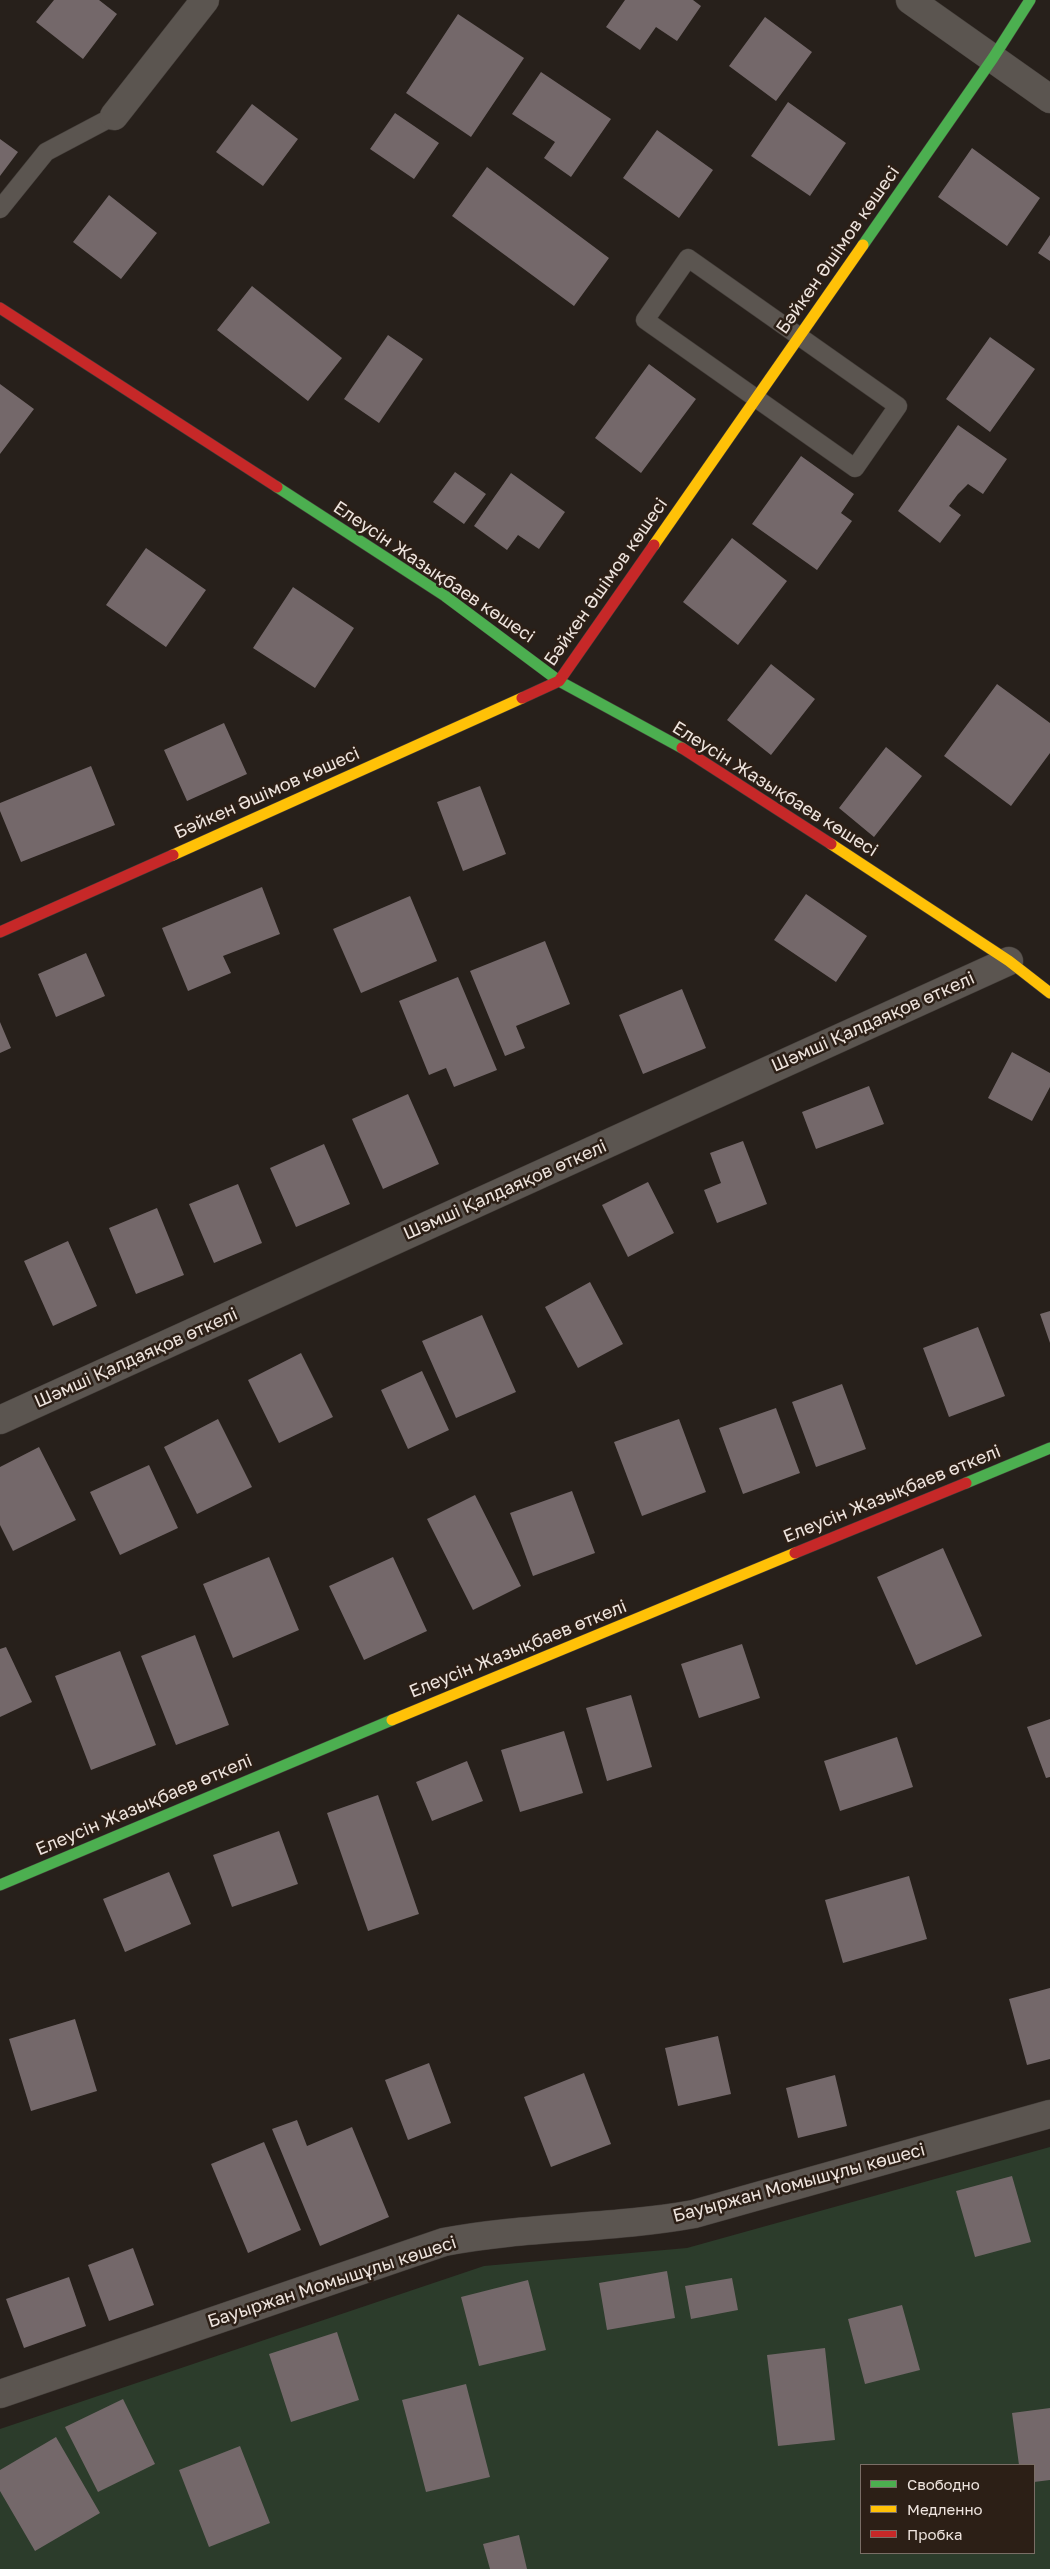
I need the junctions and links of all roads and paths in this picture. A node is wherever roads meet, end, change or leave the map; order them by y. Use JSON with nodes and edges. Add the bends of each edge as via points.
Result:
{"nodes":[{"id":1,"x":205,"y":0,"type":"edge"},
{"id":2,"x":910,"y":0,"type":"edge"},
{"id":3,"x":1030,"y":0,"type":"edge"},
{"id":4,"x":993,"y":58,"type":"junction"},
{"id":5,"x":1050,"y":98,"type":"edge"},
{"id":6,"x":114,"y":116,"type":"joint"},
{"id":7,"x":0,"y":209,"type":"edge"},
{"id":8,"x":0,"y":308,"type":"edge"},
{"id":9,"x":799,"y":336,"type":"junction"},
{"id":10,"x":756,"y":398,"type":"junction"},
{"id":11,"x":559,"y":680,"type":"junction"},
{"id":12,"x":0,"y":932,"type":"edge"},
{"id":13,"x":1009,"y":961,"type":"junction"},
{"id":14,"x":1050,"y":993,"type":"edge"},
{"id":15,"x":0,"y":1420,"type":"edge"},
{"id":16,"x":1050,"y":1448,"type":"edge"},
{"id":17,"x":0,"y":1885,"type":"edge"},
{"id":18,"x":1050,"y":2114,"type":"edge"},
{"id":19,"x":0,"y":2394,"type":"edge"}],
"edges":[{"from":1,"to":6,"type":"street"},
{"from":2,"to":4,"type":"street"},
{"from":3,"to":4,"type":"street","name":"Бәйкен Әшімов көшесі"},
{"from":4,"to":5,"type":"street"},
{"from":4,"to":9,"type":"street","name":"Бәйкен Әшімов көшесі"},
{"from":6,"to":7,"type":"lane","via":[[46,152]]},
{"from":8,"to":11,"type":"street","name":"Елеусін Жазықбаев көшесі","via":[[445,596]]},
{"from":9,"to":10,"type":"street","name":"Бәйкен Әшімов көшесі"},
{"from":9,"to":10,"type":"lane","via":[[898,406],[871,445],[855,468]]},
{"from":9,"to":10,"type":"lane","via":[[688,258],[650,312],[645,320]]},
{"from":10,"to":11,"type":"street","name":"Бәйкен Әшімов көшесі"},
{"from":11,"to":12,"type":"street","name":"Бәйкен Әшімов көшесі"},
{"from":11,"to":13,"type":"street","name":"Елеусін Жазықбаев көшесі","via":[[693,754]]},
{"from":13,"to":14,"type":"street","name":"Елеусін Жазықбаев көшесі"},
{"from":13,"to":15,"type":"street","name":"Шәмші Қалдаяқов өткелі"},
{"from":16,"to":17,"type":"street","name":"Елеусін Жазықбаев өткелі"},
{"from":18,"to":19,"type":"street","name":"Бауыржан Момышұлы көшесі","via":[[694,2214],[660,2221],[482,2235],[444,2242]]}]}
